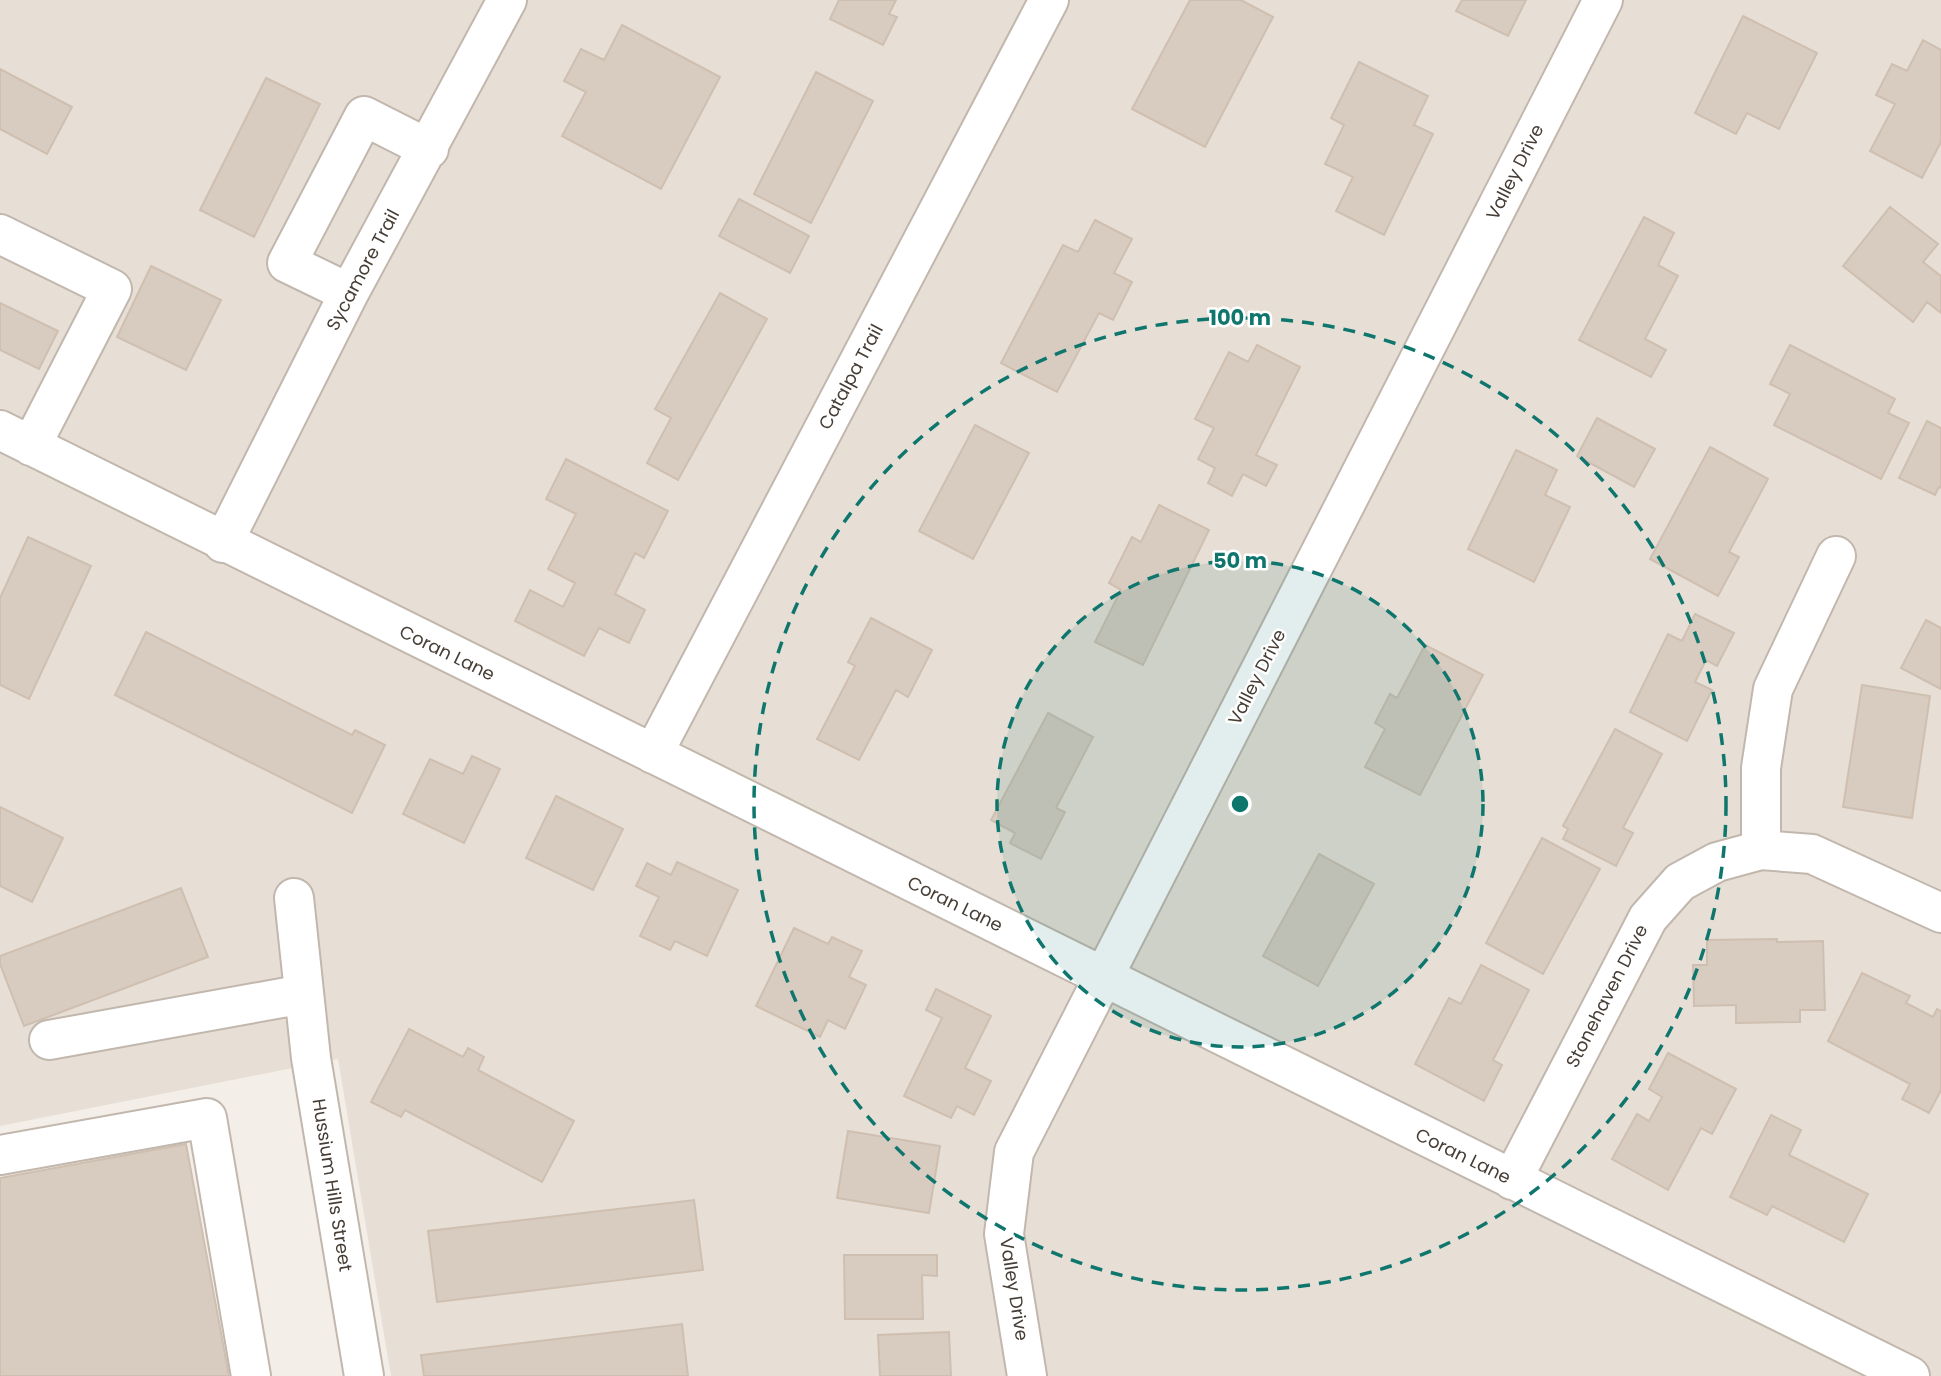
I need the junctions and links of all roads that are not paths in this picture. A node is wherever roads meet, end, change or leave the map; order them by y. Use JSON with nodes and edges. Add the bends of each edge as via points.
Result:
{"nodes":[{"id":1,"x":507,"y":0,"type":"edge"},
{"id":2,"x":1049,"y":0,"type":"edge"},
{"id":3,"x":1603,"y":0,"type":"edge"},
{"id":4,"x":429,"y":149,"type":"junction"},
{"id":5,"x":0,"y":234,"type":"edge"},
{"id":6,"x":349,"y":293,"type":"junction"},
{"id":7,"x":16,"y":438,"type":"edge"},
{"id":8,"x":223,"y":542,"type":"junction"},
{"id":9,"x":1836,"y":556,"type":"dead end"},
{"id":10,"x":653,"y":754,"type":"junction"},
{"id":11,"x":1761,"y":850,"type":"junction"},
{"id":12,"x":294,"y":898,"type":"dead end"},
{"id":13,"x":1941,"y":913,"type":"edge"},
{"id":14,"x":1103,"y":978,"type":"junction"},
{"id":15,"x":304,"y":994,"type":"junction"},
{"id":16,"x":49,"y":1040,"type":"dead end"},
{"id":17,"x":0,"y":1155,"type":"edge"},
{"id":18,"x":1512,"y":1180,"type":"junction"},
{"id":19,"x":251,"y":1376,"type":"edge"},
{"id":20,"x":364,"y":1376,"type":"edge"},
{"id":21,"x":1027,"y":1376,"type":"edge"},
{"id":22,"x":1910,"y":1376,"type":"edge"}],
"edges":[{"from":1,"to":4,"type":"street","name":"Sycamore Trail"},
{"from":2,"to":10,"type":"street","name":"Catalpa Trail"},
{"from":3,"to":14,"type":"street","name":"Valley Drive"},
{"from":4,"to":6,"type":"street","name":"Sycamore Trail"},
{"from":4,"to":6,"type":"street","via":[[364,116],[287,263]]},
{"from":5,"to":7,"type":"street","via":[[112,289]]},
{"from":6,"to":8,"type":"street","name":"Sycamore Trail"},
{"from":7,"to":8,"type":"street","name":"Coran Lane"},
{"from":8,"to":10,"type":"street","name":"Coran Lane"},
{"from":9,"to":11,"type":"street","via":[[1773,690],[1761,768]]},
{"from":10,"to":14,"type":"street","name":"Coran Lane"},
{"from":11,"to":13,"type":"street","name":"Stonehaven Drive","via":[[1812,854]]},
{"from":11,"to":18,"type":"street","name":"Stonehaven Drive","via":[[1717,862],[1681,882],[1647,918]]},
{"from":12,"to":15,"type":"street","name":"Hussium Hills Street"},
{"from":14,"to":18,"type":"street","name":"Coran Lane"},
{"from":14,"to":21,"type":"street","name":"Valley Drive","via":[[1014,1152],[1004,1234]]},
{"from":15,"to":16,"type":"street"},
{"from":15,"to":20,"type":"street","name":"Hussium Hills Street"},
{"from":17,"to":19,"type":"street","via":[[207,1118]]},
{"from":18,"to":22,"type":"street","name":"Coran Lane"}]}
